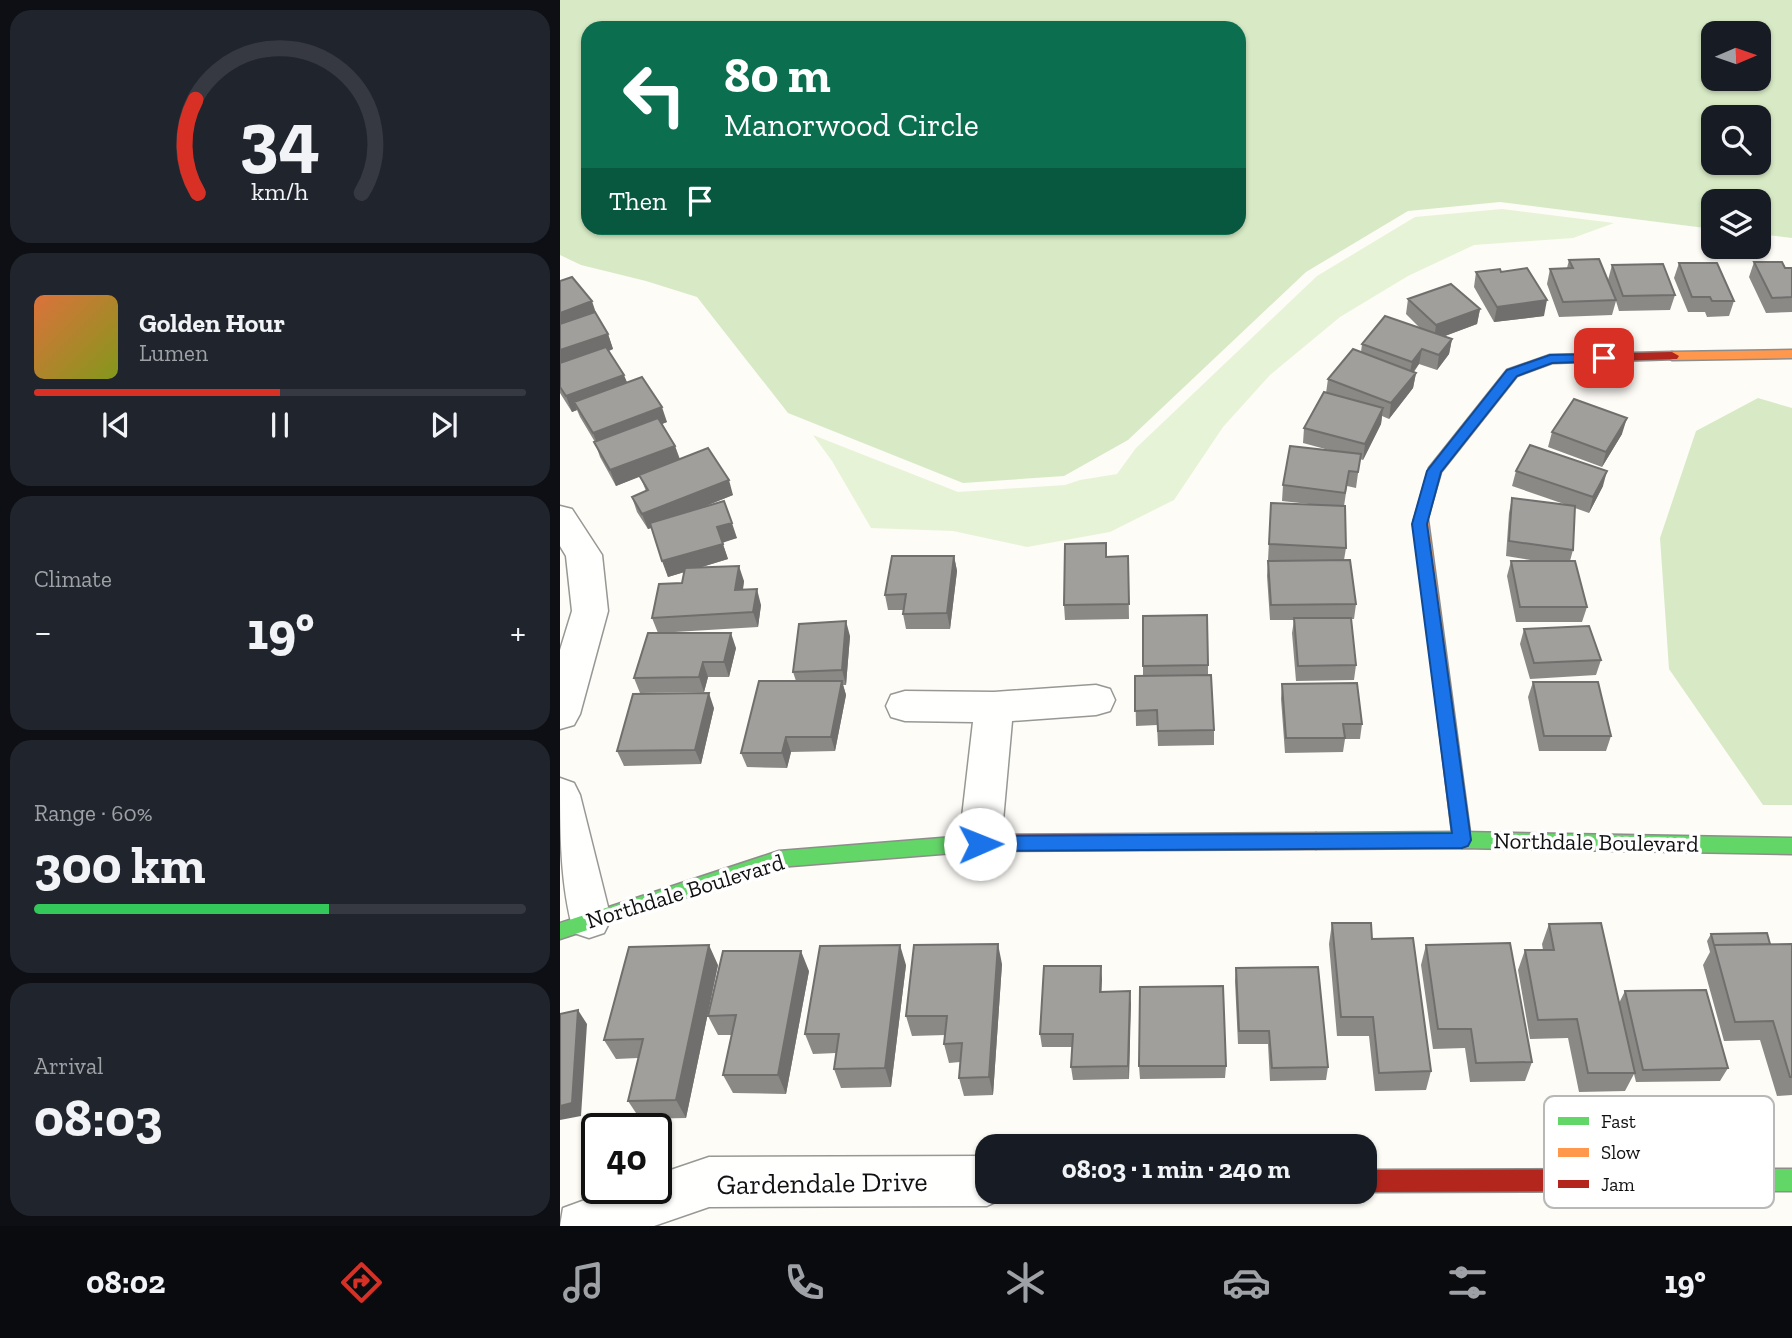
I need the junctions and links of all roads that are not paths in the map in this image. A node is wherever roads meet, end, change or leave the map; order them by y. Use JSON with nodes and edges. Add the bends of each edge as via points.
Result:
{"nodes":[{"id":1,"x":1792,"y":354,"type":"edge"},
{"id":2,"x":560,"y":518,"type":"edge"},
{"id":3,"x":1096,"y":700,"type":"dead end"},
{"id":4,"x":905,"y":706,"type":"dead end"},
{"id":5,"x":994,"y":707,"type":"junction"},
{"id":6,"x":560,"y":714,"type":"edge"},
{"id":7,"x":560,"y":795,"type":"edge"},
{"id":8,"x":1462,"y":840,"type":"junction"},
{"id":9,"x":980,"y":844,"type":"junction"},
{"id":10,"x":1792,"y":846,"type":"edge"},
{"id":11,"x":575,"y":925,"type":"edge"},
{"id":12,"x":1774,"y":1180,"type":"edge"},
{"id":13,"x":1792,"y":1180,"type":"edge"},
{"id":14,"x":975,"y":1181,"type":"edge"},
{"id":15,"x":1377,"y":1181,"type":"edge"},
{"id":16,"x":1544,"y":1181,"type":"edge"},
{"id":17,"x":581,"y":1226,"type":"edge"}],
"edges":[{"from":1,"to":8,"type":"street","via":[[1550,359],[1512,373],[1434,471],[1420,524]]},
{"from":2,"to":6,"type":"street","via":[[584,555],[590,611]]},
{"from":3,"to":5,"type":"street"},
{"from":4,"to":5,"type":"street"},
{"from":5,"to":9,"type":"street"},
{"from":7,"to":11,"type":"street"},
{"from":8,"to":9,"type":"street","name":"Northdale Boulevard"},
{"from":8,"to":10,"type":"street","name":"Northdale Boulevard"},
{"from":9,"to":11,"type":"street","name":"Northdale Boulevard","via":[[779,859]]},
{"from":12,"to":13,"type":"street"},
{"from":14,"to":17,"type":"street","name":"Gardendale Drive","via":[[709,1182]]},
{"from":15,"to":16,"type":"street"}]}
